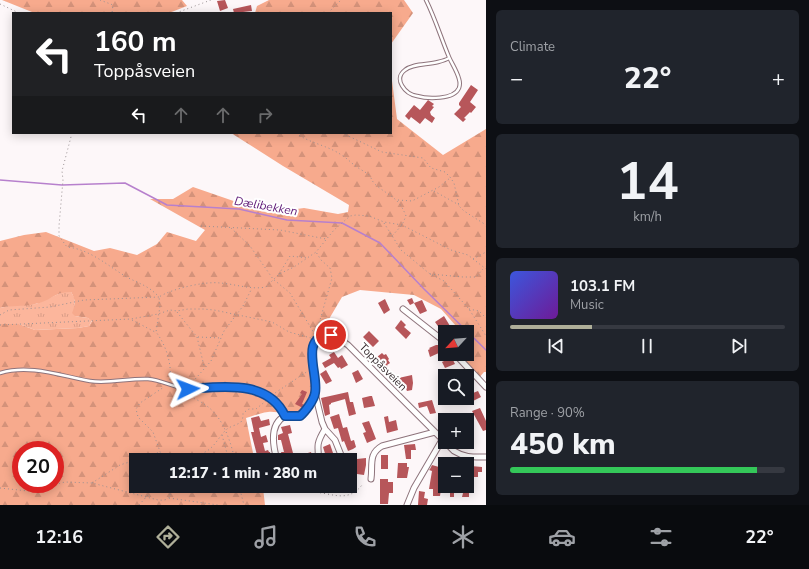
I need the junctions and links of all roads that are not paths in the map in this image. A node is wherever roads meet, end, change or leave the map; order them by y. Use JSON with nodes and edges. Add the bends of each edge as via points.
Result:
{"nodes":[{"id":1,"x":426,"y":0,"type":"edge"},
{"id":2,"x":450,"y":58,"type":"junction"},
{"id":3,"x":403,"y":309,"type":"dead end"},
{"id":4,"x":438,"y":336,"type":"edge"},
{"id":5,"x":462,"y":361,"type":"edge"},
{"id":6,"x":0,"y":373,"type":"edge"},
{"id":7,"x":486,"y":387,"type":"edge"},
{"id":8,"x":316,"y":393,"type":"junction"},
{"id":9,"x":285,"y":416,"type":"junction"},
{"id":10,"x":325,"y":429,"type":"junction"},
{"id":11,"x":435,"y":432,"type":"junction"},
{"id":12,"x":438,"y":435,"type":"edge"},
{"id":13,"x":438,"y":447,"type":"edge"},
{"id":14,"x":453,"y":449,"type":"edge"},
{"id":15,"x":275,"y":453,"type":"edge"},
{"id":16,"x":318,"y":453,"type":"edge"},
{"id":17,"x":340,"y":453,"type":"edge"},
{"id":18,"x":486,"y":457,"type":"edge"},
{"id":19,"x":370,"y":479,"type":"dead end"},
{"id":20,"x":407,"y":505,"type":"edge"}],
"edges":[{"from":1,"to":2,"type":"lane"},
{"from":2,"to":2,"type":"lane","via":[[460,84],[459,90],[455,93],[442,98],[423,98],[414,96],[403,88],[400,76],[405,70]]},
{"from":3,"to":4,"type":"street"},
{"from":5,"to":7,"type":"street"},
{"from":6,"to":9,"type":"lane","via":[[15,370],[31,371],[104,382],[149,379],[188,389],[236,387],[258,391],[269,398]]},
{"from":8,"to":9,"type":"street","via":[[300,416]]},
{"from":8,"to":10,"type":"street","name":"Toppåsveien"},
{"from":8,"to":11,"type":"street","name":"Toppåsveien","via":[[312,352],[315,343],[324,336],[331,335],[348,345]]},
{"from":9,"to":15,"type":"street","via":[[279,421],[273,435]]},
{"from":10,"to":16,"type":"street","via":[[318,440]]},
{"from":10,"to":17,"type":"street","name":"Toppåsveien","via":[[335,440]]},
{"from":11,"to":12,"type":"street","name":"Toppåsveien"},
{"from":11,"to":19,"type":"street","via":[[376,449],[372,457]]},
{"from":13,"to":20,"type":"street"},
{"from":14,"to":18,"type":"street","name":"Toppåsveien","via":[[462,456]]}]}
